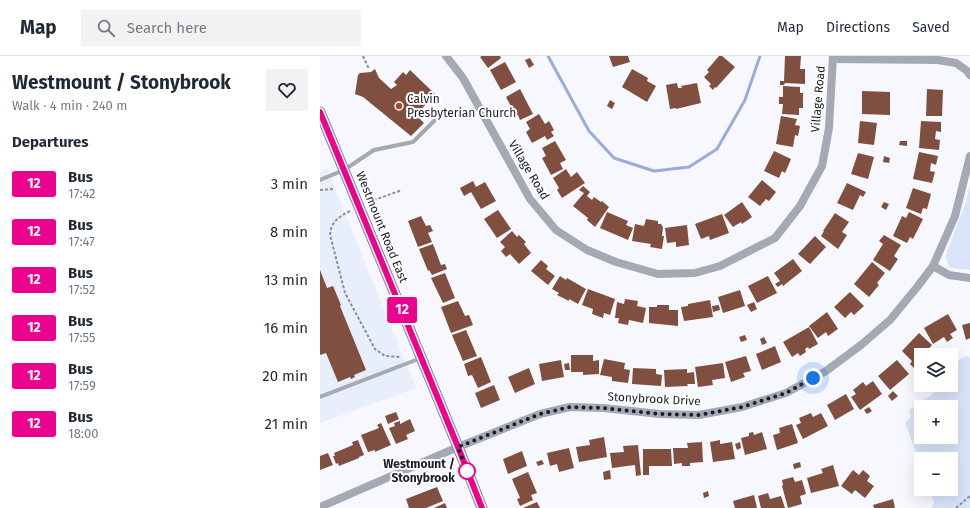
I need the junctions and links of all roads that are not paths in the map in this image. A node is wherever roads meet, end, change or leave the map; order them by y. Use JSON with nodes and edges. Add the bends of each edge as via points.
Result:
{"nodes":[{"id":1,"x":446,"y":56,"type":"edge"},
{"id":2,"x":833,"y":57,"type":"edge"},
{"id":3,"x":970,"y":76,"type":"edge"},
{"id":4,"x":320,"y":112,"type":"edge"},
{"id":5,"x":436,"y":119,"type":"dead end"},
{"id":6,"x":970,"y":156,"type":"edge"},
{"id":7,"x":344,"y":170,"type":"junction"},
{"id":8,"x":320,"y":180,"type":"edge"},
{"id":9,"x":933,"y":266,"type":"junction"},
{"id":10,"x":970,"y":278,"type":"edge"},
{"id":11,"x":421,"y":358,"type":"junction"},
{"id":12,"x":320,"y":397,"type":"edge"},
{"id":13,"x":458,"y":447,"type":"junction"},
{"id":14,"x":320,"y":507,"type":"edge"},
{"id":15,"x":482,"y":508,"type":"edge"}],
"edges":[{"from":1,"to":2,"type":"street","name":"Village Road","via":[[463,78],[530,199],[556,230],[587,250],[616,262],[658,274],[694,273],[720,266],[775,238],[800,206],[822,166],[829,128]]},
{"from":2,"to":3,"type":"street","via":[[938,60],[956,63]]},
{"from":4,"to":7,"type":"main road","name":"Westmount Road East"},
{"from":5,"to":7,"type":"lane","via":[[413,142],[374,150]]},
{"from":6,"to":9,"type":"street","name":"Stonybrook Drive","via":[[955,216]]},
{"from":7,"to":8,"type":"lane"},
{"from":7,"to":11,"type":"main road","name":"Westmount Road East"},
{"from":9,"to":10,"type":"street","via":[[949,275]]},
{"from":9,"to":13,"type":"street","name":"Stonybrook Drive","via":[[890,320],[826,371],[786,393],[742,407],[699,415],[570,407],[540,414]]},
{"from":11,"to":12,"type":"lane"},
{"from":11,"to":13,"type":"main road","name":"Westmount Road East"},
{"from":13,"to":14,"type":"street","name":"Stonybrook Drive"},
{"from":13,"to":15,"type":"main road","name":"Westmount Road East"}]}
